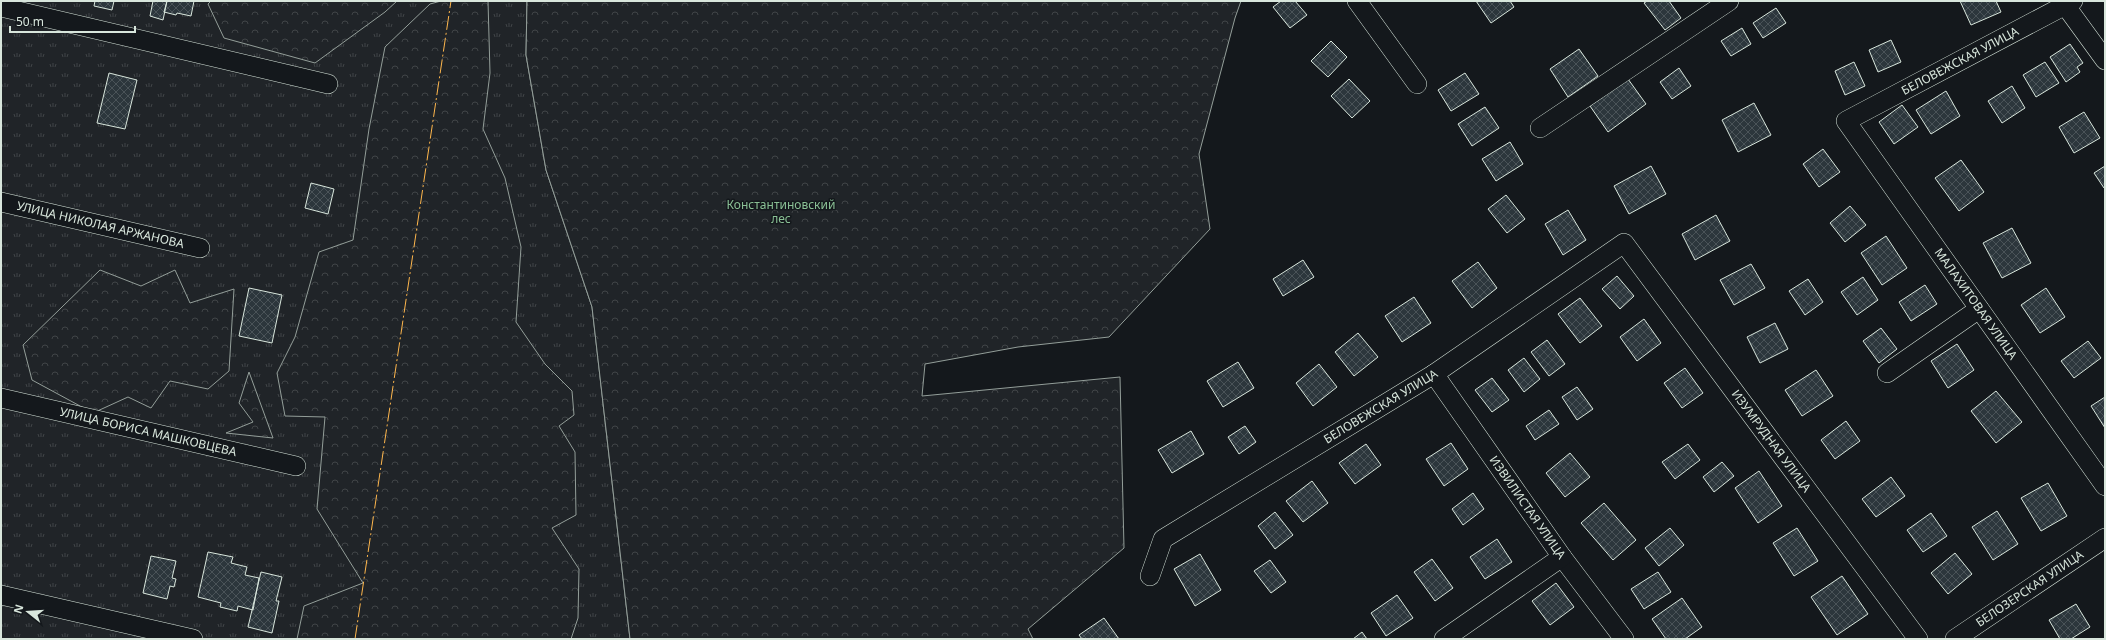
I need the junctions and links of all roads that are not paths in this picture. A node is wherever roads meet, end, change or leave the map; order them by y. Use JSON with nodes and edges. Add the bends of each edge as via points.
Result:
{"nodes":[{"id":1,"x":1357,"y":1,"type":"edge"},
{"id":2,"x":1729,"y":1,"type":"edge"},
{"id":3,"x":2069,"y":3,"type":"edge"},
{"id":4,"x":1,"y":7,"type":"edge"},
{"id":5,"x":2105,"y":60,"type":"edge"},
{"id":6,"x":328,"y":84,"type":"dead end"},
{"id":7,"x":1417,"y":84,"type":"dead end"},
{"id":8,"x":1846,"y":121,"type":"joint"},
{"id":9,"x":1540,"y":128,"type":"dead end"},
{"id":10,"x":1,"y":202,"type":"edge"},
{"id":11,"x":1624,"y":243,"type":"joint"},
{"id":12,"x":200,"y":248,"type":"dead end"},
{"id":13,"x":1979,"y":309,"type":"junction"},
{"id":14,"x":1887,"y":373,"type":"dead end"},
{"id":15,"x":1434,"y":374,"type":"junction"},
{"id":16,"x":1,"y":398,"type":"edge"},
{"id":17,"x":296,"y":466,"type":"dead end"},
{"id":18,"x":2105,"y":486,"type":"edge"},
{"id":19,"x":2105,"y":538,"type":"edge"},
{"id":20,"x":1562,"y":557,"type":"junction"},
{"id":21,"x":1150,"y":576,"type":"dead end"},
{"id":22,"x":1,"y":595,"type":"edge"},
{"id":23,"x":193,"y":639,"type":"edge"},
{"id":24,"x":1444,"y":639,"type":"edge"},
{"id":25,"x":1624,"y":639,"type":"edge"},
{"id":26,"x":1918,"y":639,"type":"edge"},
{"id":27,"x":1955,"y":639,"type":"edge"}],
"edges":[{"from":1,"to":7,"type":"street"},
{"from":2,"to":9,"type":"street"},
{"from":3,"to":5,"type":"street"},
{"from":3,"to":8,"type":"street","name":"БЕЛОВЕЖСКАЯ УЛИЦА"},
{"from":4,"to":6,"type":"street"},
{"from":8,"to":13,"type":"street","name":"МАЛАХИТОВАЯ УЛИЦА"},
{"from":10,"to":12,"type":"street","name":"УЛИЦА НИКОЛАЯ АРЖАНОВА"},
{"from":11,"to":15,"type":"street","name":"БЕЛОВЕЖСКАЯ УЛИЦА"},
{"from":11,"to":26,"type":"street","name":"ИЗУМРУДНАЯ УЛИЦА"},
{"from":13,"to":14,"type":"street"},
{"from":13,"to":18,"type":"street","name":"МАЛАХИТОВАЯ УЛИЦА"},
{"from":15,"to":20,"type":"street","name":"ИЗВИЛИСТАЯ УЛИЦА"},
{"from":15,"to":21,"type":"street","name":"БЕЛОВЕЖСКАЯ УЛИЦА","via":[[1163,539]]},
{"from":16,"to":17,"type":"street","name":"УЛИЦА БОРИСА МАШКОВЦЕВА"},
{"from":19,"to":27,"type":"street","name":"БЕЛОЗЕРСКАЯ УЛИЦА"},
{"from":20,"to":24,"type":"street"},
{"from":20,"to":25,"type":"street","name":"ИЗВИЛИСТАЯ УЛИЦА"},
{"from":22,"to":23,"type":"street"}]}
